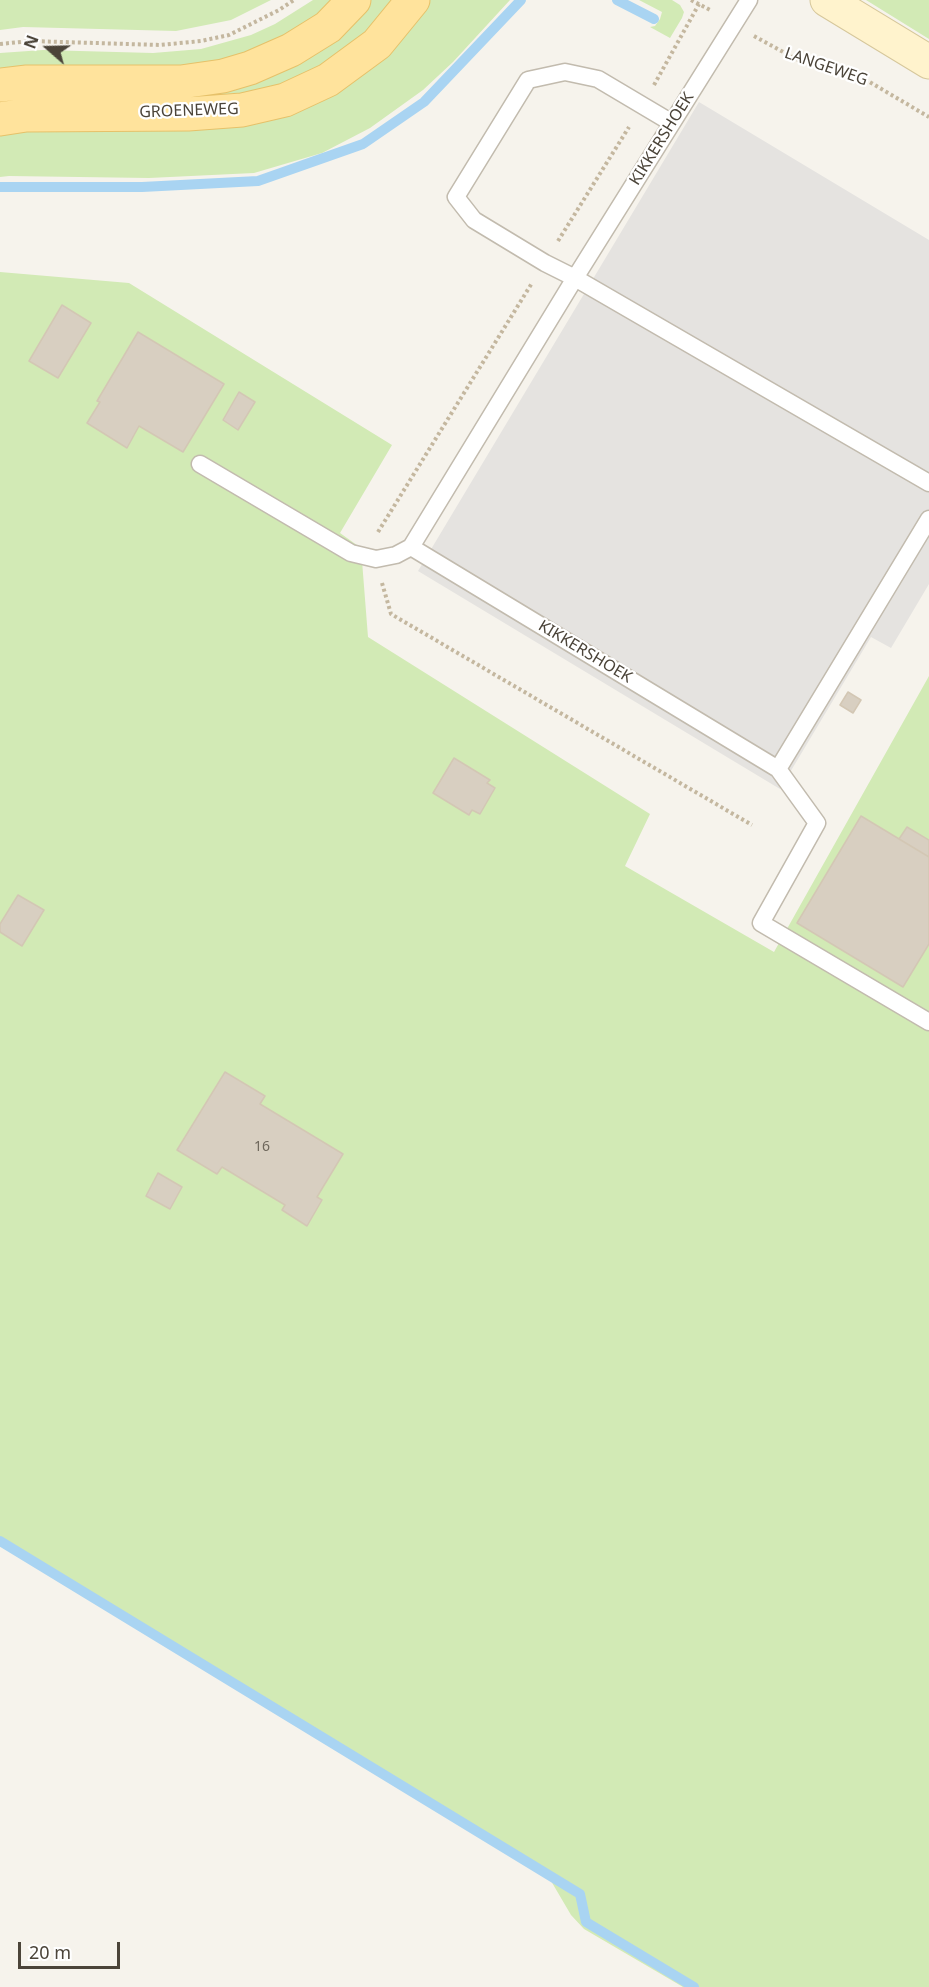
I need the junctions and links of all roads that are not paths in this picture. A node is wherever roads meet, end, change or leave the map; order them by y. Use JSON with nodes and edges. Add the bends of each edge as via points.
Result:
{"nodes":[{"id":1,"x":354,"y":0,"type":"edge"},
{"id":2,"x":413,"y":0,"type":"edge"},
{"id":3,"x":749,"y":0,"type":"edge"},
{"id":4,"x":828,"y":0,"type":"edge"},
{"id":5,"x":929,"y":62,"type":"edge"},
{"id":6,"x":0,"y":85,"type":"edge"},
{"id":7,"x":0,"y":119,"type":"edge"},
{"id":8,"x":672,"y":123,"type":"junction"},
{"id":9,"x":574,"y":278,"type":"junction"},
{"id":10,"x":200,"y":464,"type":"dead end"},
{"id":11,"x":929,"y":483,"type":"edge"},
{"id":12,"x":929,"y":519,"type":"edge"},
{"id":13,"x":411,"y":547,"type":"junction"},
{"id":14,"x":778,"y":769,"type":"junction"},
{"id":15,"x":929,"y":1022,"type":"edge"}],
"edges":[{"from":1,"to":6,"type":"main road","name":"GROENEWEG","via":[[328,27],[291,50],[223,76],[181,82]]},
{"from":2,"to":7,"type":"main road","name":"GROENEWEG","via":[[377,44],[328,80],[285,100],[242,110],[188,114],[37,114]]},
{"from":3,"to":8,"type":"lane","name":"KIKKERSHOEK"},
{"from":4,"to":5,"type":"main road"},
{"from":8,"to":9,"type":"lane","name":"KIKKERSHOEK"},
{"from":8,"to":9,"type":"lane","via":[[598,79],[565,72],[528,80],[456,197],[474,220]]},
{"from":9,"to":11,"type":"lane"},
{"from":9,"to":13,"type":"lane","name":"KIKKERSHOEK"},
{"from":10,"to":13,"type":"lane","via":[[351,553],[376,559]]},
{"from":12,"to":14,"type":"lane"},
{"from":13,"to":14,"type":"lane","name":"KIKKERSHOEK"},
{"from":14,"to":15,"type":"lane","via":[[817,822],[761,923]]}]}
